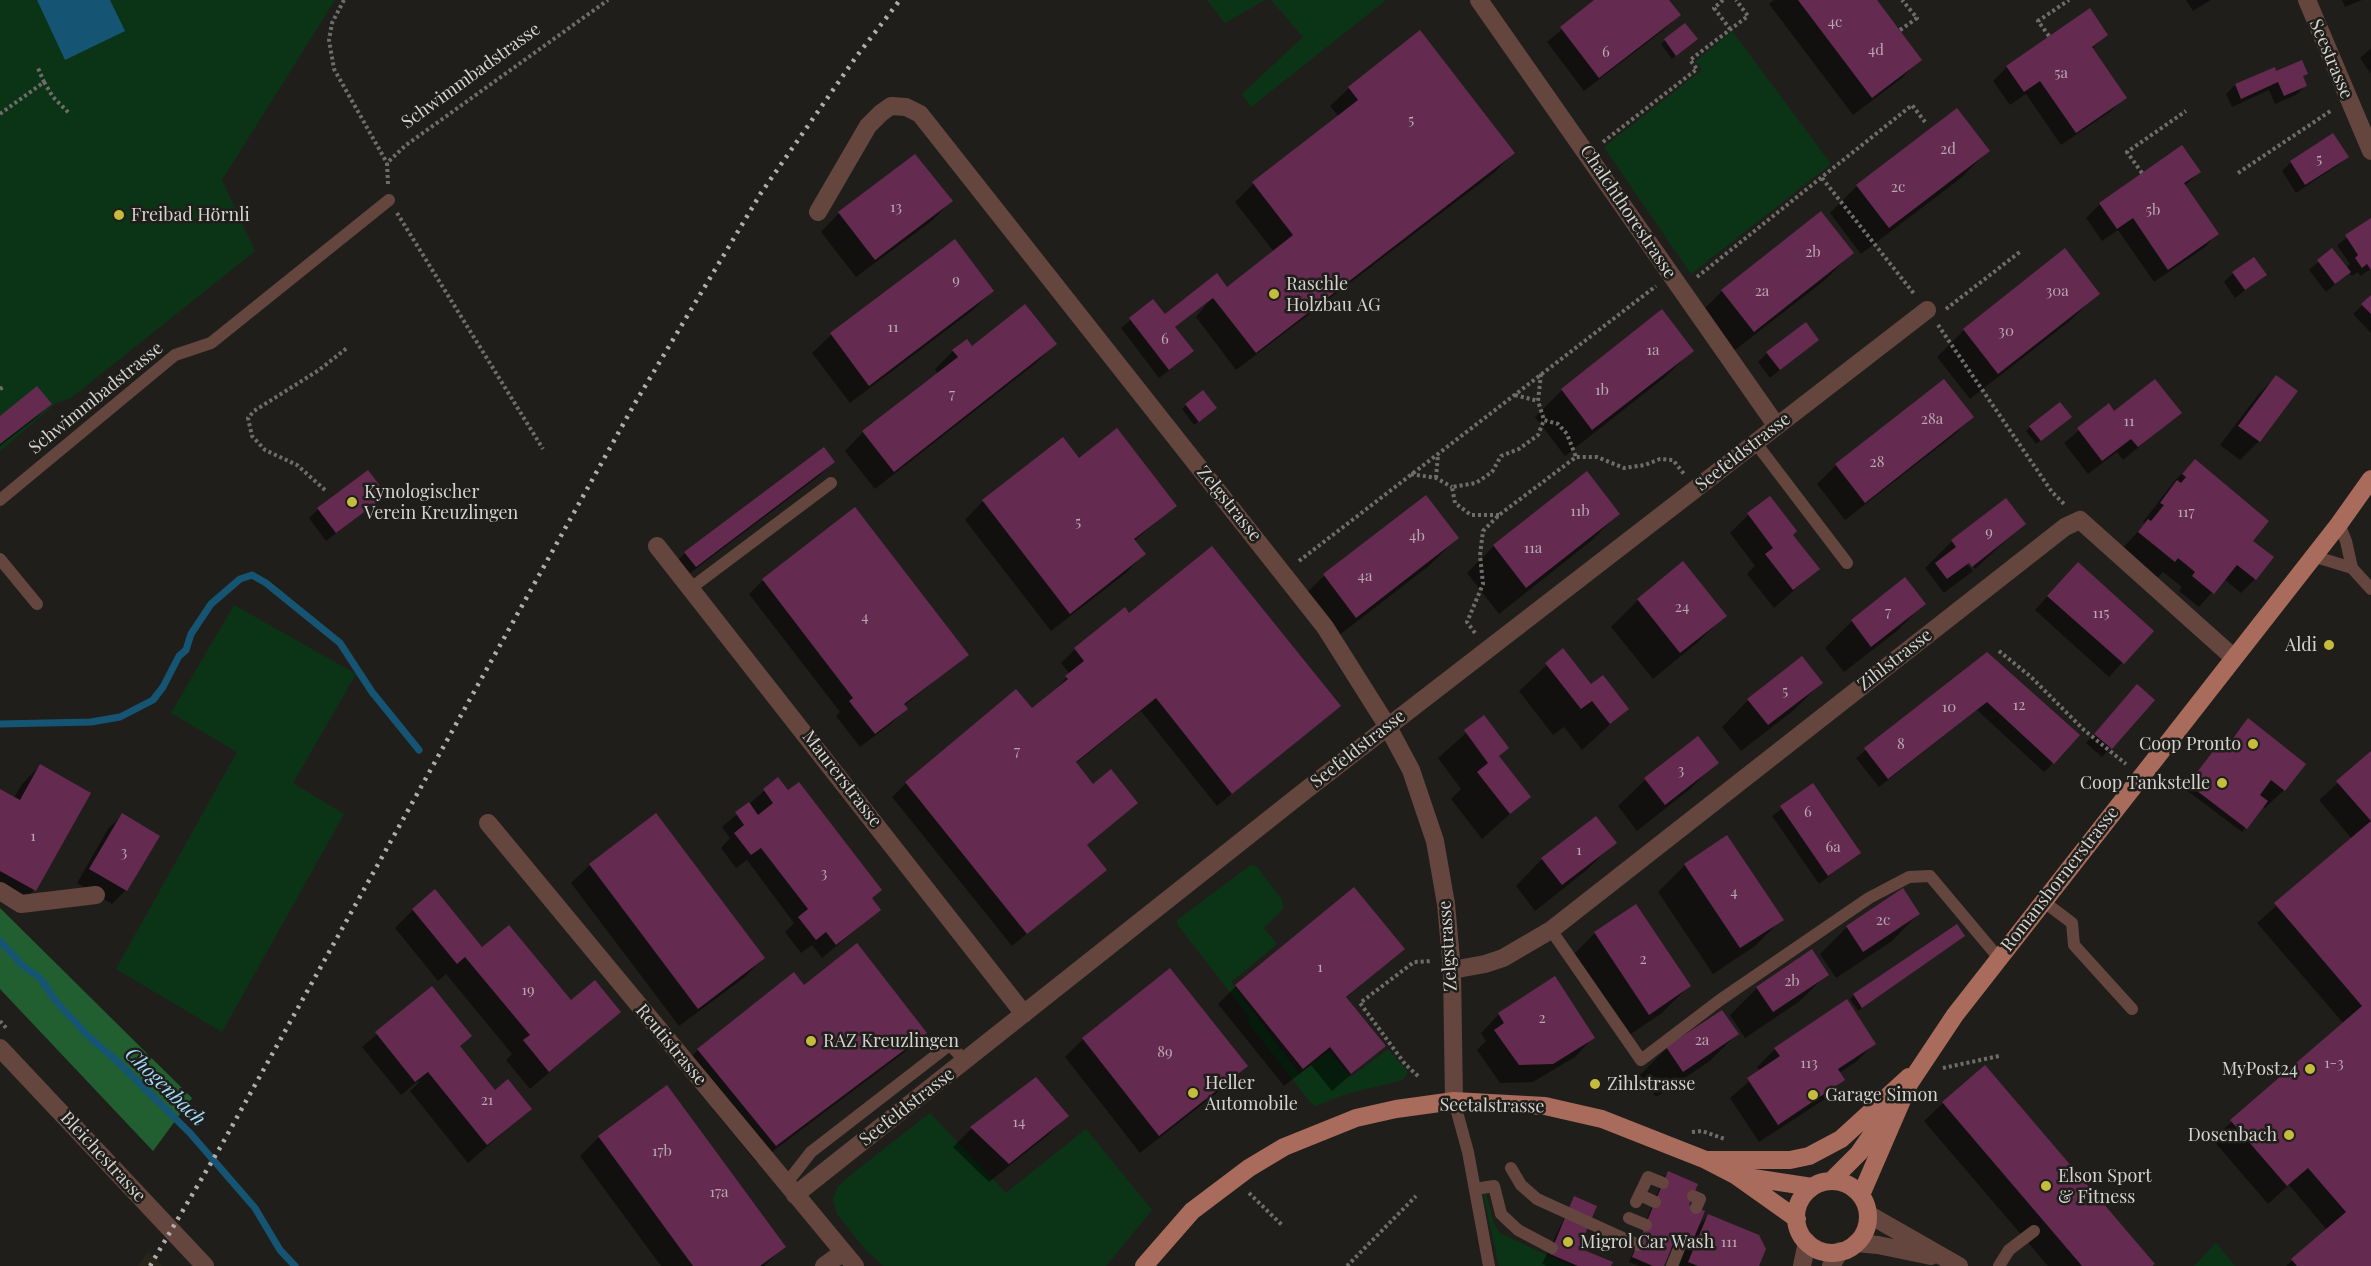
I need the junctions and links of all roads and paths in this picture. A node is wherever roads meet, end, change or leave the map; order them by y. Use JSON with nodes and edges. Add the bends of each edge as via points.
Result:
{"nodes":[{"id":1,"x":344,"y":0,"type":"edge"},
{"id":2,"x":608,"y":0,"type":"edge"},
{"id":3,"x":1479,"y":0,"type":"edge"},
{"id":4,"x":1724,"y":0,"type":"edge"},
{"id":5,"x":1736,"y":0,"type":"edge"},
{"id":6,"x":1902,"y":0,"type":"edge"},
{"id":7,"x":2069,"y":0,"type":"edge"},
{"id":8,"x":2307,"y":0,"type":"edge"},
{"id":9,"x":1730,"y":29,"type":"junction"},
{"id":10,"x":1900,"y":30,"type":"dead end"},
{"id":11,"x":2049,"y":36,"type":"dead end"},
{"id":12,"x":38,"y":68,"type":"dead end"},
{"id":13,"x":44,"y":82,"type":"junction"},
{"id":14,"x":2348,"y":99,"type":"junction"},
{"id":15,"x":2186,"y":111,"type":"dead end"},
{"id":16,"x":0,"y":114,"type":"edge"},
{"id":17,"x":69,"y":114,"type":"dead end"},
{"id":18,"x":1925,"y":122,"type":"dead end"},
{"id":19,"x":2371,"y":151,"type":"edge"},
{"id":20,"x":1588,"y":154,"type":"junction"},
{"id":21,"x":2142,"y":173,"type":"dead end"},
{"id":22,"x":2238,"y":173,"type":"dead end"},
{"id":23,"x":1822,"y":178,"type":"junction"},
{"id":24,"x":389,"y":200,"type":"joint"},
{"id":25,"x":818,"y":212,"type":"dead end"},
{"id":26,"x":2021,"y":251,"type":"dead end"},
{"id":27,"x":1676,"y":282,"type":"junction"},
{"id":28,"x":1930,"y":314,"type":"junction"},
{"id":29,"x":347,"y":348,"type":"dead end"},
{"id":30,"x":1541,"y":374,"type":"junction"},
{"id":31,"x":1515,"y":394,"type":"junction"},
{"id":32,"x":1538,"y":401,"type":"junction"},
{"id":33,"x":1544,"y":420,"type":"junction"},
{"id":34,"x":1776,"y":425,"type":"junction"},
{"id":35,"x":1755,"y":442,"type":"junction"},
{"id":36,"x":543,"y":450,"type":"dead end"},
{"id":37,"x":1438,"y":454,"type":"junction"},
{"id":38,"x":1576,"y":457,"type":"junction"},
{"id":39,"x":1412,"y":474,"type":"junction"},
{"id":40,"x":1436,"y":478,"type":"junction"},
{"id":41,"x":2371,"y":479,"type":"edge"},
{"id":42,"x":831,"y":483,"type":"dead end"},
{"id":43,"x":1452,"y":487,"type":"junction"},
{"id":44,"x":1695,"y":488,"type":"junction"},
{"id":45,"x":325,"y":490,"type":"dead end"},
{"id":46,"x":0,"y":500,"type":"edge"},
{"id":47,"x":1498,"y":515,"type":"junction"},
{"id":48,"x":2080,"y":520,"type":"junction"},
{"id":49,"x":2339,"y":524,"type":"junction"},
{"id":50,"x":657,"y":546,"type":"dead end"},
{"id":51,"x":2313,"y":556,"type":"junction"},
{"id":52,"x":0,"y":559,"type":"edge"},
{"id":53,"x":1847,"y":563,"type":"dead end"},
{"id":54,"x":2352,"y":568,"type":"junction"},
{"id":55,"x":1284,"y":573,"type":"junction"},
{"id":56,"x":691,"y":588,"type":"junction"},
{"id":57,"x":2371,"y":589,"type":"edge"},
{"id":58,"x":37,"y":604,"type":"dead end"},
{"id":59,"x":1487,"y":650,"type":"junction"},
{"id":60,"x":1999,"y":651,"type":"dead end"},
{"id":61,"x":2234,"y":658,"type":"junction"},
{"id":62,"x":1388,"y":726,"type":"junction"},
{"id":63,"x":2129,"y":766,"type":"dead end"},
{"id":64,"x":488,"y":823,"type":"dead end"},
{"id":65,"x":0,"y":891,"type":"edge"},
{"id":66,"x":96,"y":895,"type":"dead end"},
{"id":67,"x":2043,"y":901,"type":"junction"},
{"id":68,"x":1551,"y":930,"type":"junction"},
{"id":69,"x":1998,"y":957,"type":"junction"},
{"id":70,"x":1433,"y":961,"type":"dead end"},
{"id":71,"x":1452,"y":970,"type":"junction"},
{"id":72,"x":2132,"y":1009,"type":"dead end"},
{"id":73,"x":1024,"y":1014,"type":"junction"},
{"id":74,"x":0,"y":1048,"type":"edge"},
{"id":75,"x":1999,"y":1056,"type":"dead end"},
{"id":76,"x":1919,"y":1068,"type":"junction"},
{"id":77,"x":1942,"y":1068,"type":"dead end"},
{"id":78,"x":1418,"y":1076,"type":"dead end"},
{"id":79,"x":1909,"y":1084,"type":"junction"},
{"id":80,"x":1454,"y":1101,"type":"junction"},
{"id":81,"x":1702,"y":1131,"type":"dead end"},
{"id":82,"x":1732,"y":1141,"type":"dead end"},
{"id":83,"x":1706,"y":1160,"type":"junction"},
{"id":84,"x":1511,"y":1168,"type":"dead end"},
{"id":85,"x":1735,"y":1175,"type":"junction"},
{"id":86,"x":1832,"y":1181,"type":"junction"},
{"id":87,"x":1663,"y":1183,"type":"dead end"},
{"id":88,"x":1812,"y":1187,"type":"junction"},
{"id":89,"x":1475,"y":1189,"type":"junction"},
{"id":90,"x":790,"y":1190,"type":"junction"},
{"id":91,"x":1249,"y":1193,"type":"dead end"},
{"id":92,"x":1861,"y":1195,"type":"junction"},
{"id":93,"x":1416,"y":1196,"type":"dead end"},
{"id":94,"x":1655,"y":1202,"type":"dead end"},
{"id":95,"x":1868,"y":1214,"type":"junction"},
{"id":96,"x":1629,"y":1218,"type":"dead end"},
{"id":97,"x":1797,"y":1219,"type":"junction"},
{"id":98,"x":1646,"y":1225,"type":"dead end"},
{"id":99,"x":1283,"y":1226,"type":"dead end"},
{"id":100,"x":2034,"y":1231,"type":"dead end"},
{"id":101,"x":1807,"y":1242,"type":"junction"},
{"id":102,"x":1638,"y":1245,"type":"dead end"},
{"id":103,"x":1680,"y":1246,"type":"dead end"},
{"id":104,"x":1552,"y":1248,"type":"dead end"},
{"id":105,"x":842,"y":1253,"type":"junction"},
{"id":106,"x":1843,"y":1254,"type":"edge"},
{"id":107,"x":1671,"y":1261,"type":"edge"},
{"id":108,"x":1955,"y":1264,"type":"edge"},
{"id":109,"x":205,"y":1266,"type":"edge"},
{"id":110,"x":824,"y":1266,"type":"edge"},
{"id":111,"x":855,"y":1266,"type":"edge"},
{"id":112,"x":1144,"y":1266,"type":"edge"},
{"id":113,"x":1347,"y":1266,"type":"edge"},
{"id":114,"x":1490,"y":1266,"type":"edge"},
{"id":115,"x":1802,"y":1266,"type":"edge"},
{"id":116,"x":1999,"y":1266,"type":"edge"}],
"edges":[{"from":1,"to":2,"type":"path","name":"Schwimmbadstrasse","via":[[332,23],[329,40],[334,69],[387,163],[406,145]]},
{"from":3,"to":20,"type":"street","name":"Chalchthorestrasse"},
{"from":4,"to":9,"type":"path","via":[[1714,8]]},
{"from":5,"to":9,"type":"path","via":[[1748,16]]},
{"from":6,"to":10,"type":"path","via":[[1917,18]]},
{"from":7,"to":11,"type":"path","via":[[2038,21]]},
{"from":8,"to":14,"type":"street","name":"Seestrasse"},
{"from":9,"to":20,"type":"path","via":[[1690,60],[1697,69]]},
{"from":12,"to":13,"type":"path"},
{"from":13,"to":16,"type":"path"},
{"from":13,"to":17,"type":"path"},
{"from":14,"to":19,"type":"street","name":"Seestrasse"},
{"from":14,"to":22,"type":"path"},
{"from":15,"to":21,"type":"path","via":[[2127,152]]},
{"from":18,"to":23,"type":"path","via":[[1912,105]]},
{"from":20,"to":27,"type":"street","name":"Chalchthorestrasse"},
{"from":23,"to":27,"type":"path"},
{"from":23,"to":28,"type":"path"},
{"from":24,"to":36,"type":"path"},
{"from":24,"to":46,"type":"lane","name":"Schwimmbadstrasse","via":[[211,343],[175,355]]},
{"from":25,"to":55,"type":"street","name":"Zelgstrasse","via":[[868,126],[881,113],[891,106],[906,107],[920,114]]},
{"from":26,"to":28,"type":"path"},
{"from":27,"to":30,"type":"path"},
{"from":27,"to":34,"type":"street","name":"Chalchthorestrasse"},
{"from":28,"to":34,"type":"street","name":"Seefeldstrasse"},
{"from":28,"to":48,"type":"path","via":[[2052,492]]},
{"from":29,"to":45,"type":"path","via":[[248,418],[252,436],[265,450],[297,465]]},
{"from":30,"to":31,"type":"path"},
{"from":30,"to":32,"type":"path"},
{"from":31,"to":32,"type":"path"},
{"from":31,"to":37,"type":"path"},
{"from":32,"to":33,"type":"path"},
{"from":33,"to":38,"type":"path","via":[[1558,424],[1567,434]]},
{"from":33,"to":43,"type":"path","via":[[1538,435],[1501,456],[1492,472],[1476,483]]},
{"from":34,"to":35,"type":"street","name":"Seefeldstrasse"},
{"from":35,"to":44,"type":"street","name":"Seefeldstrasse"},
{"from":35,"to":53,"type":"lane"},
{"from":37,"to":39,"type":"path"},
{"from":37,"to":40,"type":"path"},
{"from":38,"to":44,"type":"path","via":[[1597,457],[1624,468],[1660,459],[1673,460]]},
{"from":38,"to":47,"type":"path"},
{"from":39,"to":40,"type":"path"},
{"from":39,"to":55,"type":"path"},
{"from":40,"to":43,"type":"path"},
{"from":41,"to":49,"type":"main road","name":"Romanshornerstrasse"},
{"from":42,"to":56,"type":"lane"},
{"from":43,"to":47,"type":"path","via":[[1455,503],[1471,515]]},
{"from":44,"to":59,"type":"street","name":"Seefeldstrasse"},
{"from":47,"to":59,"type":"path","via":[[1482,531],[1479,555],[1483,584],[1467,622]]},
{"from":48,"to":61,"type":"street"},
{"from":48,"to":68,"type":"street","name":"Zihlstrasse","via":[[2065,527]]},
{"from":49,"to":51,"type":"main road","name":"Romanshornerstrasse"},
{"from":49,"to":54,"type":"lane"},
{"from":50,"to":56,"type":"street","name":"Maurerstrasse"},
{"from":51,"to":54,"type":"lane"},
{"from":51,"to":61,"type":"main road","name":"Romanshornerstrasse"},
{"from":52,"to":58,"type":"lane"},
{"from":54,"to":57,"type":"lane"},
{"from":55,"to":62,"type":"street","name":"Zelgstrasse","via":[[1325,627]]},
{"from":56,"to":73,"type":"street","name":"Maurerstrasse"},
{"from":59,"to":62,"type":"street","name":"Seefeldstrasse"},
{"from":60,"to":63,"type":"path"},
{"from":61,"to":67,"type":"main road","name":"Romanshornerstrasse"},
{"from":62,"to":71,"type":"street","name":"Zelgstrasse","via":[[1411,770],[1435,841]]},
{"from":62,"to":73,"type":"street","name":"Seefeldstrasse"},
{"from":64,"to":90,"type":"street","name":"Reutistrasse"},
{"from":65,"to":66,"type":"street","via":[[21,904]]},
{"from":67,"to":69,"type":"main road","name":"Romanshornerstrasse"},
{"from":67,"to":72,"type":"lane","via":[[2072,923],[2074,945]]},
{"from":68,"to":69,"type":"lane","via":[[1641,1060],[1720,1000],[1869,898],[1909,877],[1930,876]]},
{"from":68,"to":71,"type":"street","name":"Zihlstrasse","via":[[1503,958]]},
{"from":69,"to":76,"type":"main road","name":"Romanshornerstrasse"},
{"from":70,"to":78,"type":"path","via":[[1414,962],[1360,1003]]},
{"from":71,"to":80,"type":"street","name":"Zelgstrasse"},
{"from":73,"to":90,"type":"street","name":"Seefeldstrasse"},
{"from":74,"to":109,"type":"street","name":"Bleichestrasse"},
{"from":75,"to":77,"type":"path"},
{"from":76,"to":79,"type":"main road","name":"Romanshornerstrasse"},
{"from":76,"to":83,"type":"main road","via":[[1841,1139],[1809,1156],[1790,1160]]},
{"from":79,"to":86,"type":"main road","name":"Romanshornerstrasse","via":[[1859,1153]]},
{"from":79,"to":92,"type":"main road","name":"Romanshornerstrasse"},
{"from":80,"to":83,"type":"main road","name":"Seetalstrasse","via":[[1509,1102],[1571,1110]]},
{"from":80,"to":89,"type":"lane"},
{"from":80,"to":112,"type":"main road","name":"Seetalstrasse","via":[[1356,1118],[1284,1147],[1192,1211]]},
{"from":81,"to":82,"type":"path"},
{"from":83,"to":85,"type":"main road","name":"Seetalstrasse"},
{"from":84,"to":102,"type":"lane","via":[[1521,1185],[1537,1199]]},
{"from":85,"to":88,"type":"main road","name":"Seetalstrasse"},
{"from":85,"to":97,"type":"main road","name":"Seetalstrasse"},
{"from":86,"to":88,"type":"main road"},
{"from":86,"to":92,"type":"main road","via":[[1844,1182]]},
{"from":87,"to":94,"type":"lane","via":[[1648,1177],[1638,1199]]},
{"from":88,"to":97,"type":"main road","via":[[1803,1196]]},
{"from":89,"to":104,"type":"lane","via":[[1494,1186],[1501,1214],[1518,1230]]},
{"from":89,"to":114,"type":"lane"},
{"from":90,"to":105,"type":"street","name":"Reutistrasse"},
{"from":91,"to":99,"type":"path"},
{"from":92,"to":95,"type":"main road"},
{"from":93,"to":113,"type":"path"},
{"from":95,"to":106,"type":"main road","via":[[1863,1235]]},
{"from":95,"to":108,"type":"street"},
{"from":96,"to":98,"type":"lane"},
{"from":97,"to":101,"type":"main road"},
{"from":100,"to":116,"type":"lane","via":[[2009,1251]]},
{"from":101,"to":106,"type":"main road"},
{"from":101,"to":115,"type":"street"},
{"from":103,"to":107,"type":"lane"},
{"from":105,"to":110,"type":"street"},
{"from":105,"to":111,"type":"street","name":"Reutistrasse"},
{"from":106,"to":108,"type":"street","via":[[1900,1249]]}]}
